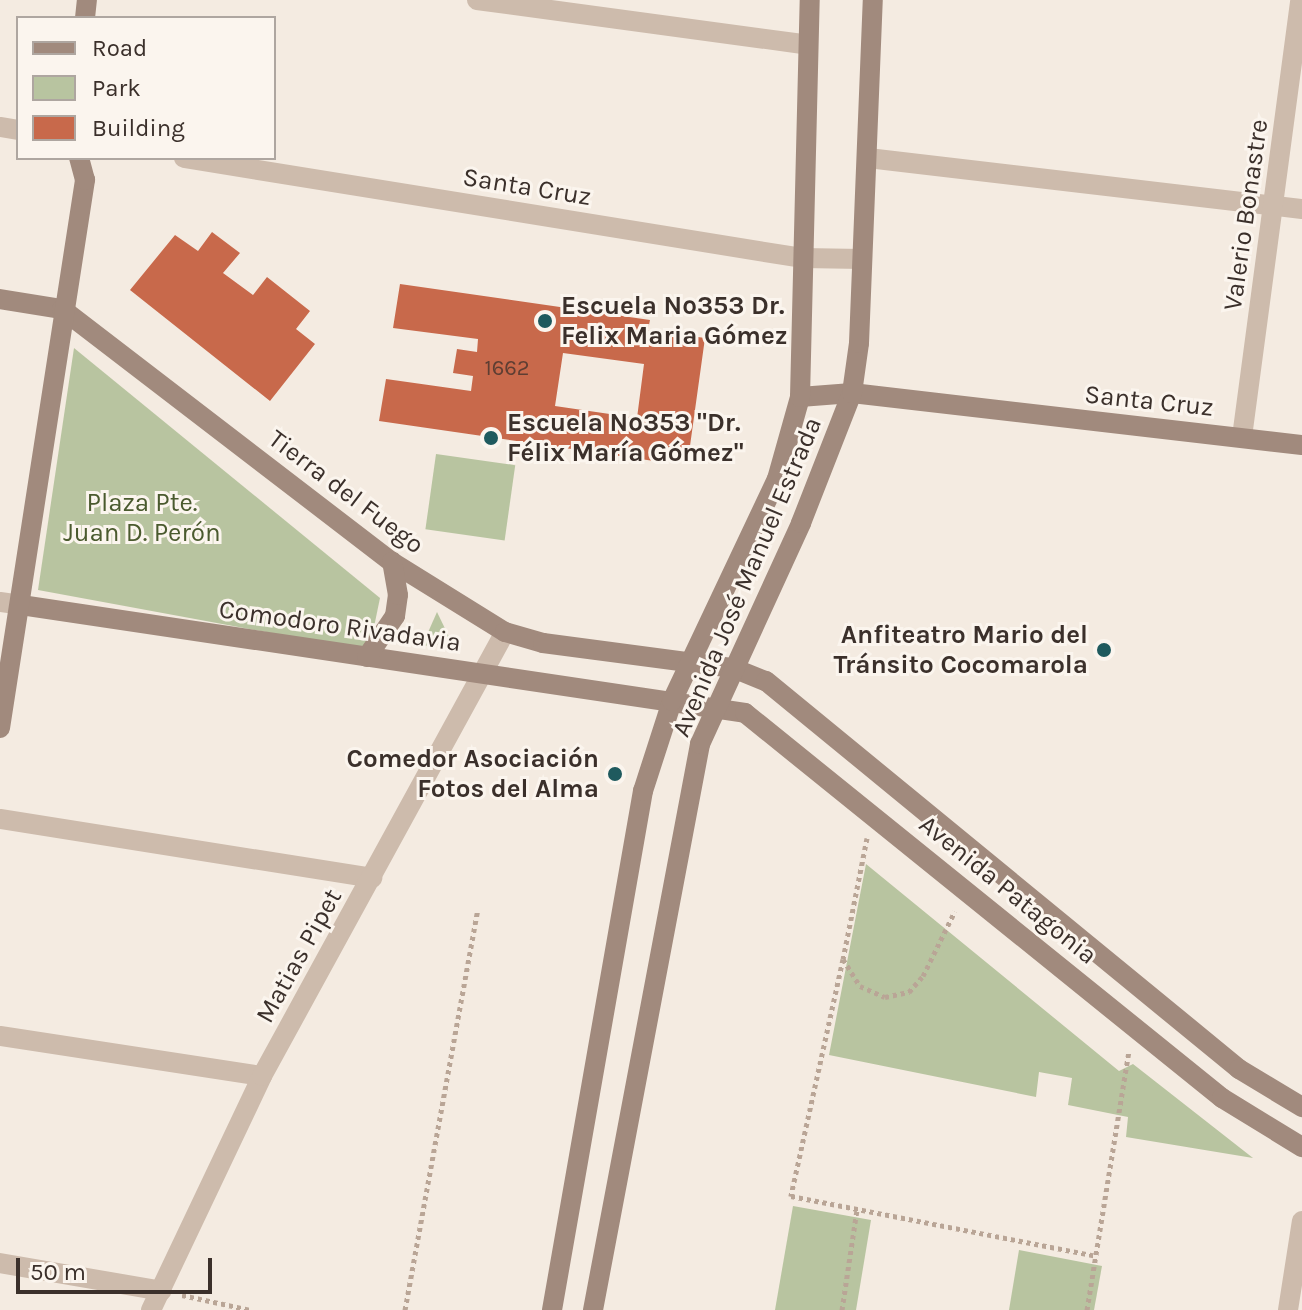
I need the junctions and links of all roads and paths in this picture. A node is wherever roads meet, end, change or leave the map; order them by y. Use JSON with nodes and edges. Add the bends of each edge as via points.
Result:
{"nodes":[{"id":1,"x":477,"y":0,"type":"edge"},
{"id":2,"x":810,"y":0,"type":"edge"},
{"id":3,"x":873,"y":0,"type":"edge"},
{"id":4,"x":1300,"y":0,"type":"edge"},
{"id":5,"x":808,"y":45,"type":"junction"},
{"id":6,"x":868,"y":158,"type":"junction"},
{"id":7,"x":80,"y":160,"type":"edge"},
{"id":8,"x":196,"y":160,"type":"edge"},
{"id":9,"x":1273,"y":205,"type":"junction"},
{"id":10,"x":1302,"y":209,"type":"edge"},
{"id":11,"x":802,"y":258,"type":"junction"},
{"id":12,"x":862,"y":259,"type":"junction"},
{"id":13,"x":0,"y":299,"type":"edge"},
{"id":14,"x":62,"y":309,"type":"junction"},
{"id":15,"x":852,"y":393,"type":"junction"},
{"id":16,"x":800,"y":397,"type":"junction"},
{"id":17,"x":1242,"y":437,"type":"junction"},
{"id":18,"x":1302,"y":445,"type":"edge"},
{"id":19,"x":392,"y":562,"type":"junction"},
{"id":20,"x":0,"y":602,"type":"edge"},
{"id":21,"x":21,"y":605,"type":"junction"},
{"id":22,"x":505,"y":632,"type":"junction"},
{"id":23,"x":367,"y":657,"type":"junction"},
{"id":24,"x":690,"y":663,"type":"junction"},
{"id":25,"x":733,"y":668,"type":"junction"},
{"id":26,"x":484,"y":672,"type":"junction"},
{"id":27,"x":672,"y":701,"type":"junction"},
{"id":28,"x":716,"y":705,"type":"junction"},
{"id":29,"x":0,"y":728,"type":"edge"},
{"id":30,"x":872,"y":813,"type":"junction"},
{"id":31,"x":0,"y":819,"type":"edge"},
{"id":32,"x":372,"y":878,"type":"junction"},
{"id":33,"x":965,"y":889,"type":"junction"},
{"id":34,"x":478,"y":910,"type":"dead end"},
{"id":35,"x":843,"y":959,"type":"junction"},
{"id":36,"x":1133,"y":1025,"type":"junction"},
{"id":37,"x":0,"y":1036,"type":"edge"},
{"id":38,"x":262,"y":1076,"type":"junction"},
{"id":39,"x":1302,"y":1107,"type":"edge"},
{"id":40,"x":1302,"y":1147,"type":"edge"},
{"id":41,"x":857,"y":1210,"type":"junction"},
{"id":42,"x":1302,"y":1221,"type":"edge"},
{"id":43,"x":1096,"y":1256,"type":"junction"},
{"id":44,"x":0,"y":1263,"type":"edge"},
{"id":45,"x":162,"y":1291,"type":"junction"},
{"id":46,"x":151,"y":1310,"type":"edge"},
{"id":47,"x":251,"y":1310,"type":"edge"},
{"id":48,"x":405,"y":1310,"type":"edge"},
{"id":49,"x":552,"y":1310,"type":"edge"},
{"id":50,"x":593,"y":1310,"type":"edge"},
{"id":51,"x":842,"y":1310,"type":"edge"},
{"id":52,"x":1087,"y":1310,"type":"edge"},
{"id":53,"x":1288,"y":1310,"type":"edge"}],
"edges":[{"from":1,"to":5,"type":"street"},
{"from":2,"to":5,"type":"main road","name":"Avenida José Manuel Estrada"},
{"from":3,"to":6,"type":"main road","name":"Avenida José Manuel Estrada"},
{"from":4,"to":9,"type":"street","name":"Valerio Bonastre"},
{"from":5,"to":11,"type":"main road","name":"Avenida José Manuel Estrada"},
{"from":6,"to":9,"type":"street"},
{"from":6,"to":12,"type":"main road","name":"Avenida José Manuel Estrada"},
{"from":7,"to":14,"type":"main road","via":[[85,180]]},
{"from":8,"to":11,"type":"street","name":"Santa Cruz"},
{"from":9,"to":10,"type":"street"},
{"from":9,"to":17,"type":"street","name":"Valerio Bonastre"},
{"from":11,"to":12,"type":"street","name":"Santa Cruz"},
{"from":11,"to":16,"type":"main road","name":"Avenida José Manuel Estrada"},
{"from":12,"to":15,"type":"main road","name":"Avenida José Manuel Estrada"},
{"from":13,"to":14,"type":"main road","name":"Tierra del Fuego"},
{"from":14,"to":19,"type":"main road","name":"Tierra del Fuego"},
{"from":14,"to":21,"type":"main road"},
{"from":15,"to":16,"type":"main road","name":"Santa Cruz"},
{"from":15,"to":17,"type":"main road","name":"Santa Cruz"},
{"from":15,"to":25,"type":"main road","name":"Avenida José Manuel Estrada","via":[[801,523]]},
{"from":16,"to":24,"type":"main road","name":"Avenida José Manuel Estrada","via":[[777,479]]},
{"from":17,"to":18,"type":"main road","name":"Santa Cruz"},
{"from":19,"to":22,"type":"main road","name":"Tierra del Fuego"},
{"from":19,"to":23,"type":"main road","via":[[398,595],[395,616]]},
{"from":20,"to":21,"type":"street","name":"Comodoro Rivadavia"},
{"from":21,"to":23,"type":"main road","name":"Comodoro Rivadavia"},
{"from":21,"to":29,"type":"main road"},
{"from":22,"to":24,"type":"main road","name":"Tierra del Fuego","via":[[543,643]]},
{"from":22,"to":26,"type":"street","name":"Matias Pipet"},
{"from":23,"to":26,"type":"main road","name":"Comodoro Rivadavia"},
{"from":24,"to":25,"type":"main road","name":"Avenida Patagonia"},
{"from":24,"to":27,"type":"main road","name":"Avenida José Manuel Estrada"},
{"from":25,"to":28,"type":"main road","name":"Avenida José Manuel Estrada"},
{"from":25,"to":39,"type":"main road","name":"Avenida Patagonia","via":[[766,681],[1239,1069]]},
{"from":26,"to":27,"type":"main road","name":"Comodoro Rivadavia"},
{"from":26,"to":32,"type":"street","name":"Matias Pipet"},
{"from":27,"to":28,"type":"main road","name":"Avenida Patagonia"},
{"from":27,"to":49,"type":"main road","name":"Avenida José Manuel Estrada","via":[[643,791]]},
{"from":28,"to":30,"type":"main road","name":"Avenida Patagonia","via":[[745,713]]},
{"from":28,"to":50,"type":"main road","name":"Avenida José Manuel Estrada","via":[[700,744]]},
{"from":30,"to":33,"type":"main road","name":"Avenida Patagonia"},
{"from":30,"to":35,"type":"path"},
{"from":31,"to":32,"type":"street"},
{"from":32,"to":38,"type":"street","name":"Matias Pipet"},
{"from":33,"to":35,"type":"path","via":[[923,976],[909,992],[885,997],[860,986]]},
{"from":33,"to":36,"type":"main road","name":"Avenida Patagonia"},
{"from":34,"to":48,"type":"path"},
{"from":35,"to":41,"type":"path","via":[[791,1196]]},
{"from":36,"to":40,"type":"main road","name":"Avenida Patagonia","via":[[1222,1098]]},
{"from":36,"to":43,"type":"path"},
{"from":37,"to":38,"type":"street"},
{"from":38,"to":45,"type":"street","name":"Matias Pipet"},
{"from":41,"to":43,"type":"path"},
{"from":41,"to":51,"type":"path"},
{"from":42,"to":53,"type":"street"},
{"from":43,"to":52,"type":"path"},
{"from":44,"to":45,"type":"street"},
{"from":45,"to":46,"type":"street","name":"Matias Pipet"},
{"from":45,"to":47,"type":"path"}]}
